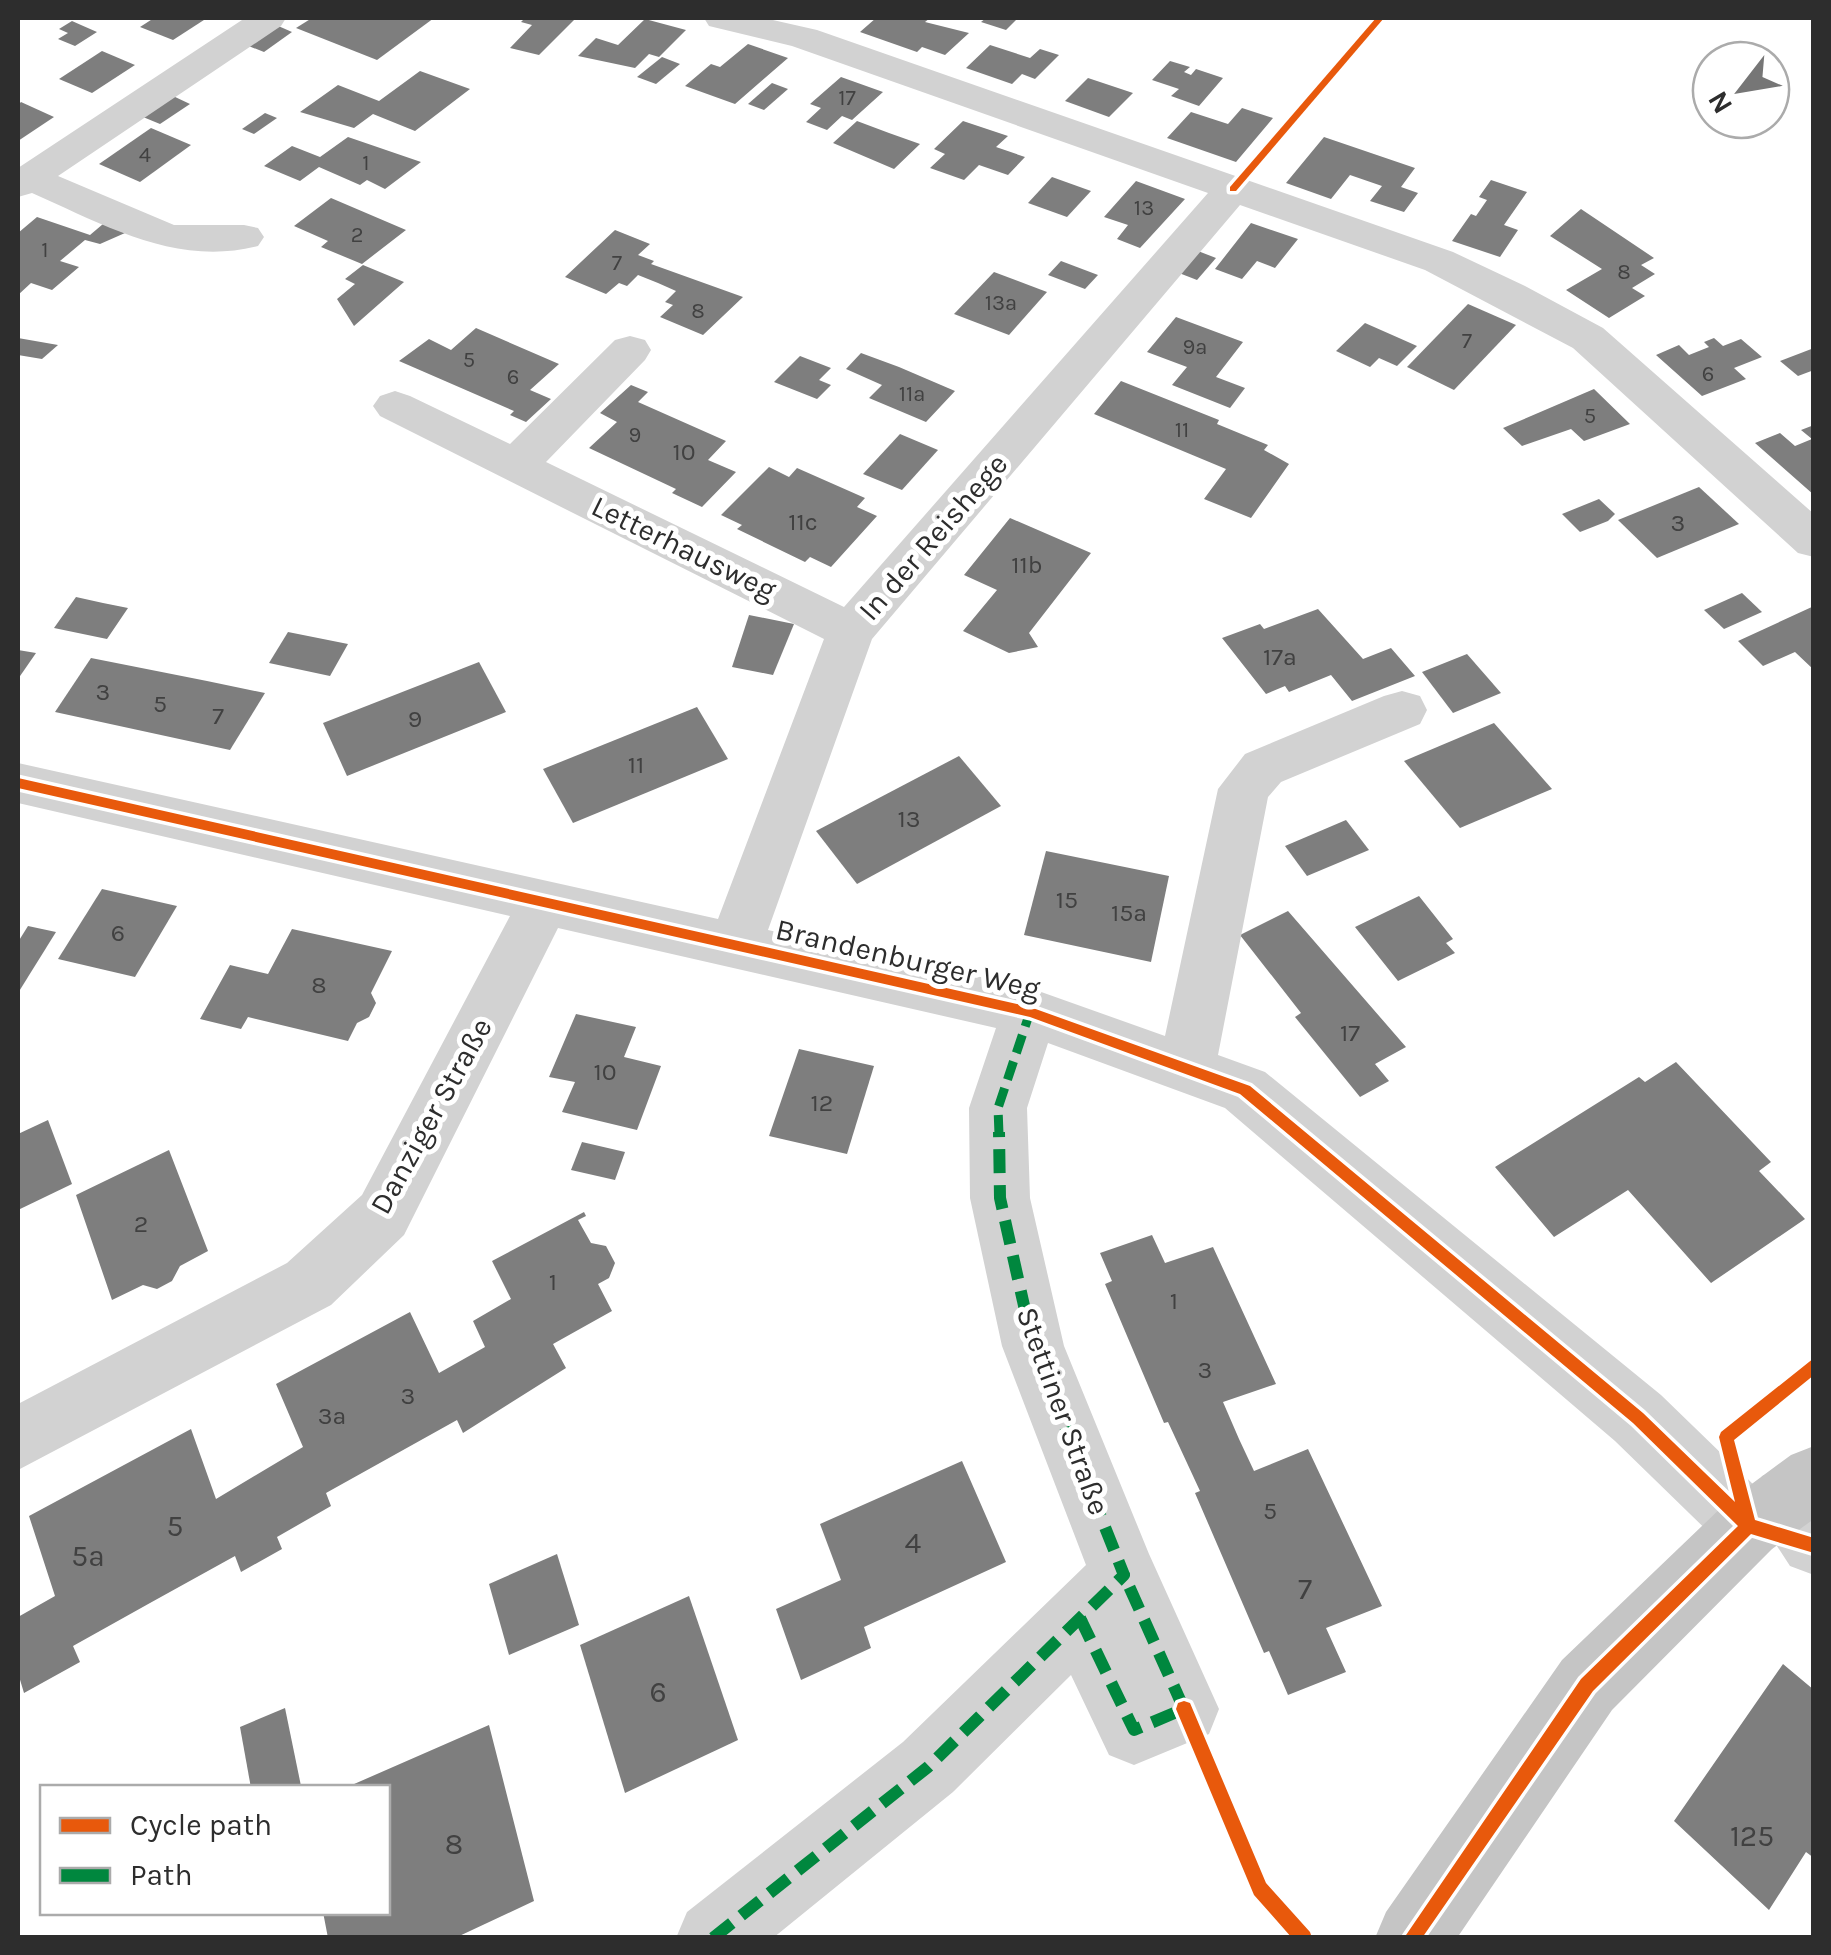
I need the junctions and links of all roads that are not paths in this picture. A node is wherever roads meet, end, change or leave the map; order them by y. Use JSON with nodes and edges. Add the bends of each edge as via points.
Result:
{"nodes":[{"id":1,"x":268,"y":18,"type":"edge"},
{"id":2,"x":722,"y":18,"type":"edge"},
{"id":3,"x":23,"y":181,"type":"edge"},
{"id":4,"x":1233,"y":190,"type":"junction"},
{"id":5,"x":244,"y":237,"type":"dead end"},
{"id":6,"x":630,"y":350,"type":"dead end"},
{"id":7,"x":395,"y":406,"type":"dead end"},
{"id":8,"x":516,"y":465,"type":"junction"},
{"id":9,"x":1814,"y":541,"type":"edge"},
{"id":10,"x":851,"y":631,"type":"junction"},
{"id":11,"x":1402,"y":710,"type":"dead end"},
{"id":12,"x":18,"y":783,"type":"edge"},
{"id":13,"x":544,"y":903,"type":"junction"},
{"id":14,"x":736,"y":944,"type":"junction"},
{"id":15,"x":1030,"y":1012,"type":"junction"},
{"id":16,"x":1187,"y":1068,"type":"junction"},
{"id":17,"x":18,"y":1438,"type":"edge"},
{"id":18,"x":1790,"y":1511,"type":"edge"},
{"id":19,"x":713,"y":1938,"type":"edge"},
{"id":20,"x":1412,"y":1938,"type":"edge"}],
"edges":[{"from":1,"to":3,"type":"street"},
{"from":2,"to":4,"type":"street","via":[[804,38]]},
{"from":3,"to":5,"type":"street","via":[[168,237]]},
{"from":4,"to":9,"type":"street","via":[[1439,262],[1588,338]]},
{"from":4,"to":10,"type":"street","name":"In der Reishege"},
{"from":6,"to":8,"type":"street"},
{"from":7,"to":8,"type":"street","name":"Letterhausweg"},
{"from":8,"to":10,"type":"street","name":"Letterhausweg"},
{"from":10,"to":14,"type":"street","name":"In der Reishege"},
{"from":11,"to":16,"type":"street","via":[[1263,768],[1244,788]]},
{"from":12,"to":13,"type":"street","name":"Brandenburger Weg"},
{"from":13,"to":14,"type":"street","name":"Brandenburger Weg"},
{"from":13,"to":17,"type":"street","name":"Danziger Straße","via":[[383,1214],[310,1284]]},
{"from":14,"to":15,"type":"street","name":"Brandenburger Weg"},
{"from":15,"to":16,"type":"street","name":"Brandenburger Weg"},
{"from":15,"to":19,"type":"street","name":"Stettiner Straße","via":[[998,1108],[1000,1198],[1102,1596],[928,1767]]},
{"from":16,"to":18,"type":"street","name":"Brandenburger Weg","via":[[1245,1090],[1638,1418]]},
{"from":18,"to":20,"type":"main road","via":[[1587,1685]]}]}
